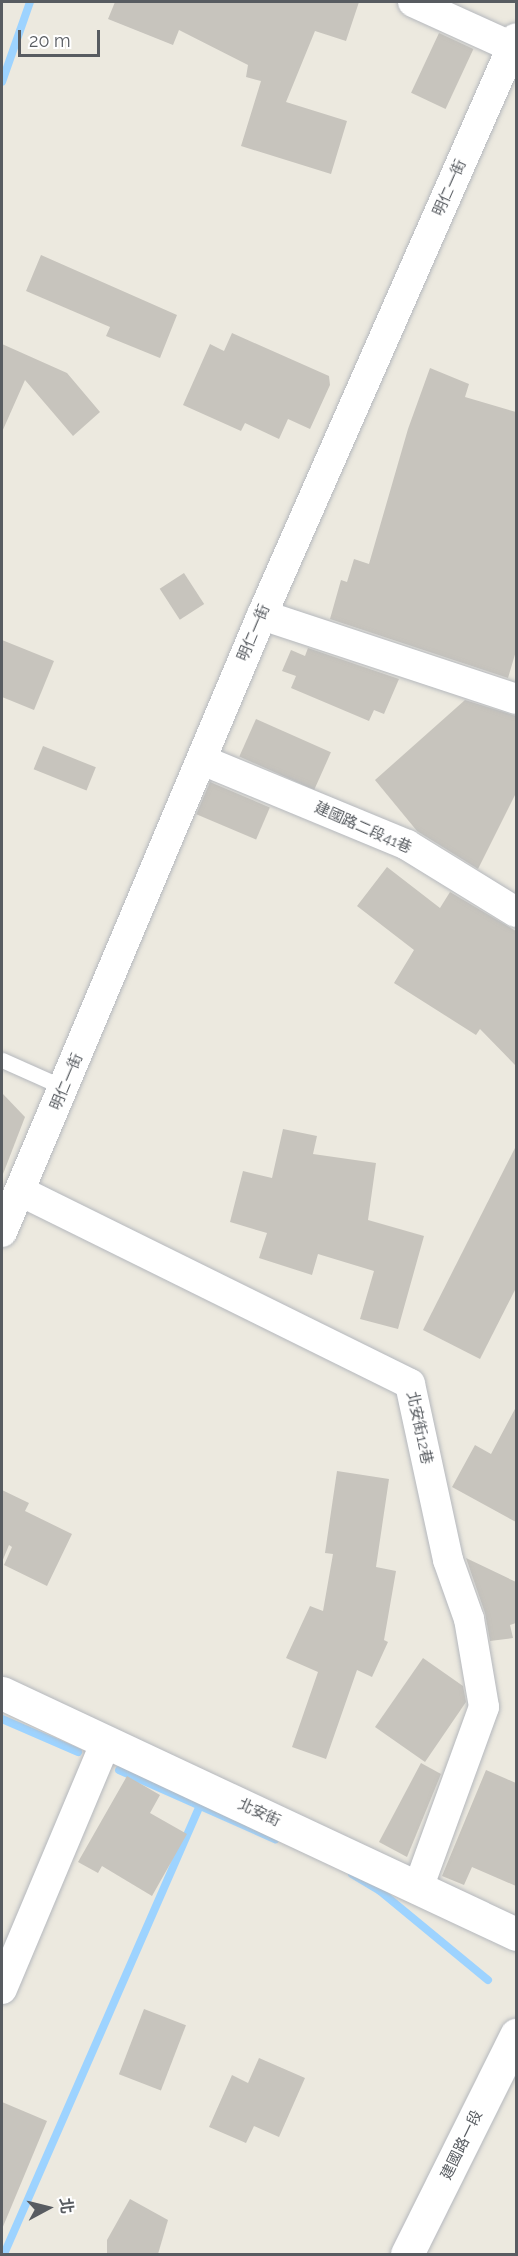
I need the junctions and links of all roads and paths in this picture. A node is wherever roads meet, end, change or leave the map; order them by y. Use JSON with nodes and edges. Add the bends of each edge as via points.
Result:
{"nodes":[{"id":1,"x":413,"y":2,"type":"edge"},
{"id":2,"x":514,"y":42,"type":"edge"},
{"id":3,"x":262,"y":615,"type":"junction"},
{"id":4,"x":516,"y":699,"type":"edge"},
{"id":5,"x":202,"y":760,"type":"junction"},
{"id":6,"x":516,"y":912,"type":"edge"},
{"id":7,"x":2,"y":1060,"type":"edge"},
{"id":8,"x":65,"y":1088,"type":"junction"},
{"id":9,"x":20,"y":1191,"type":"junction"},
{"id":10,"x":2,"y":1232,"type":"edge"},
{"id":11,"x":2,"y":1693,"type":"edge"},
{"id":12,"x":106,"y":1742,"type":"junction"},
{"id":13,"x":418,"y":1888,"type":"junction"},
{"id":14,"x":516,"y":1934,"type":"edge"},
{"id":15,"x":2,"y":1989,"type":"edge"},
{"id":16,"x":516,"y":2035,"type":"edge"},
{"id":17,"x":407,"y":2254,"type":"edge"}],
"edges":[{"from":1,"to":2,"type":"street"},
{"from":2,"to":3,"type":"street","name":"明仁一街"},
{"from":3,"to":4,"type":"street"},
{"from":3,"to":5,"type":"street","name":"明仁一街"},
{"from":5,"to":6,"type":"street","name":"建國路二段41巷","via":[[407,845]]},
{"from":5,"to":8,"type":"street","name":"明仁一街"},
{"from":7,"to":8,"type":"lane"},
{"from":8,"to":9,"type":"street","name":"明仁一街"},
{"from":9,"to":10,"type":"street","name":"明仁一街"},
{"from":9,"to":13,"type":"street","name":"北安街12巷","via":[[411,1384],[448,1560],[469,1619],[484,1707]]},
{"from":11,"to":12,"type":"street","name":"北安街"},
{"from":12,"to":13,"type":"street","name":"北安街"},
{"from":12,"to":15,"type":"street"},
{"from":13,"to":14,"type":"street","name":"北安街"},
{"from":16,"to":17,"type":"street","name":"建國路一段"}]}
